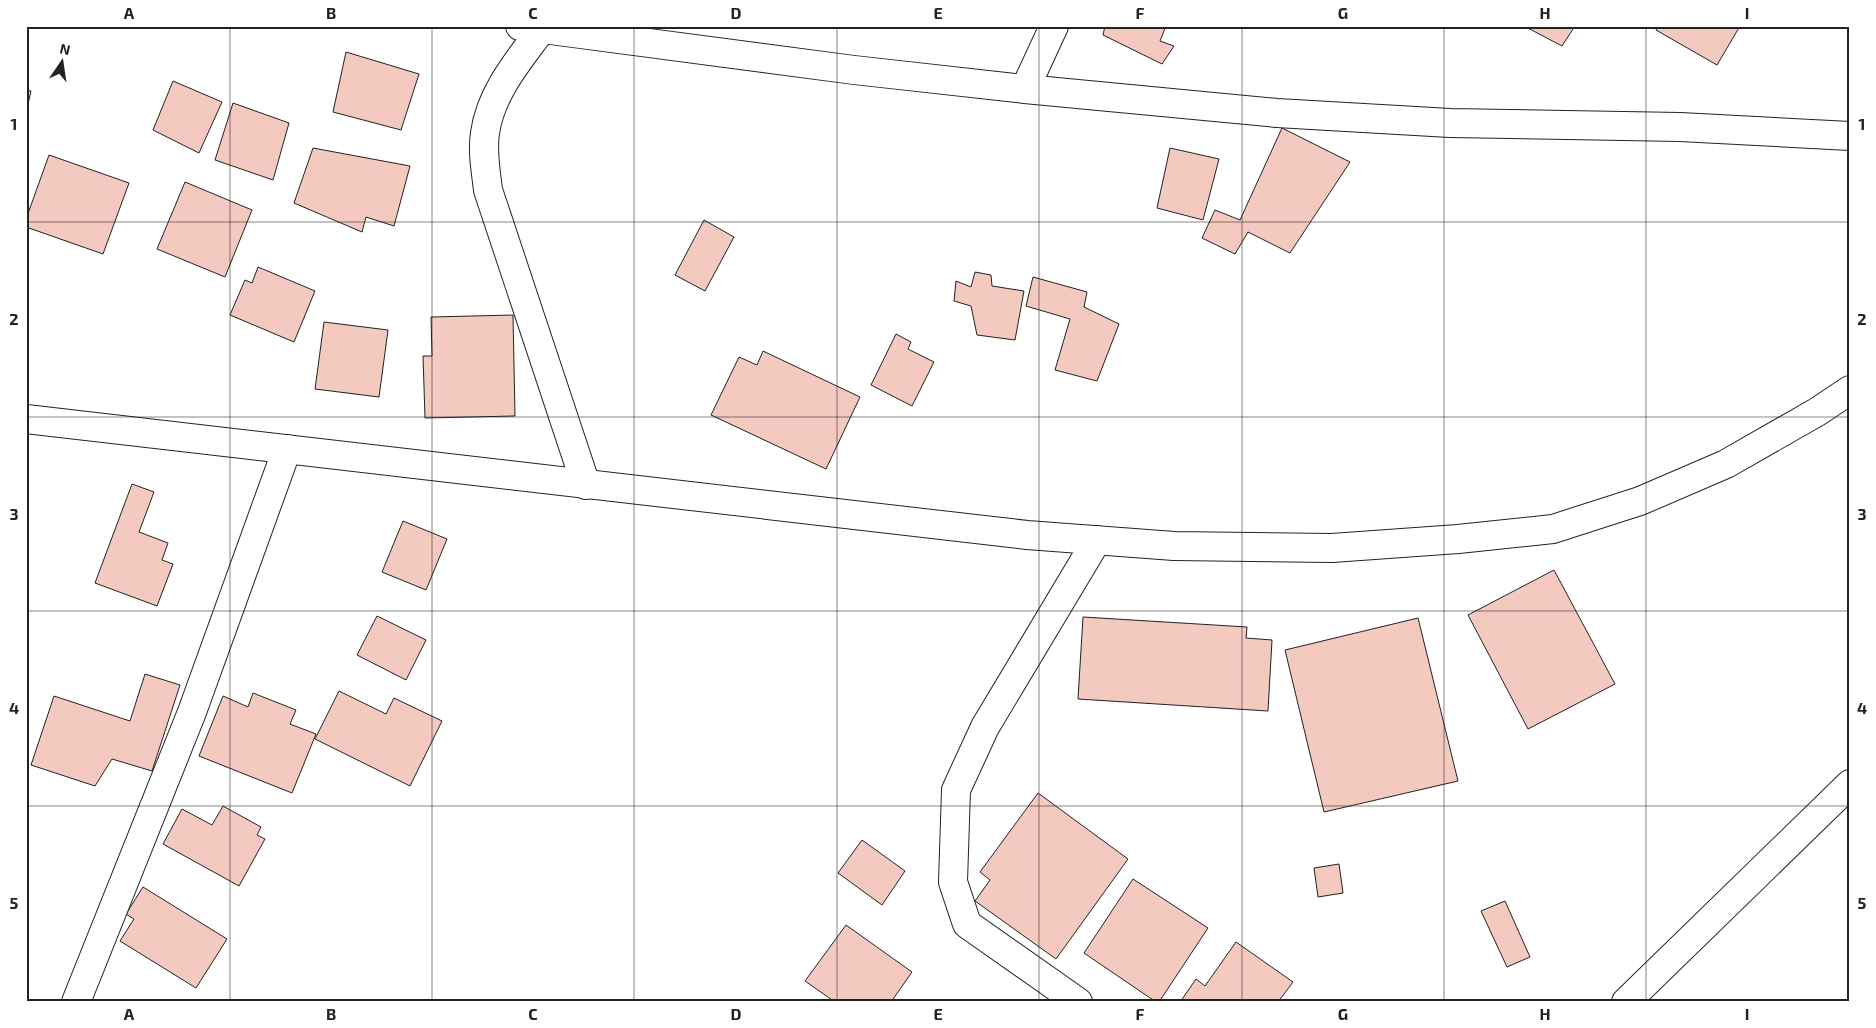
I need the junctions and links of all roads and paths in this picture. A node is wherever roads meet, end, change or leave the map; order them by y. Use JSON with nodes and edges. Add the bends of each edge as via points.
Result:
{"nodes":[{"id":1,"x":1054,"y":26,"type":"edge"},
{"id":2,"x":535,"y":28,"type":"edge"},
{"id":3,"x":1025,"y":89,"type":"junction"},
{"id":4,"x":1850,"y":136,"type":"edge"},
{"id":5,"x":1850,"y":390,"type":"edge"},
{"id":6,"x":26,"y":419,"type":"edge"},
{"id":7,"x":288,"y":449,"type":"junction"},
{"id":8,"x":586,"y":485,"type":"junction"},
{"id":9,"x":1097,"y":540,"type":"junction"},
{"id":10,"x":1850,"y":784,"type":"edge"},
{"id":11,"x":1051,"y":994,"type":"edge"},
{"id":12,"x":76,"y":1002,"type":"edge"},
{"id":13,"x":1078,"y":1002,"type":"edge"},
{"id":14,"x":1626,"y":1002,"type":"edge"}],
"edges":[{"from":1,"to":3,"type":"street"},
{"from":2,"to":3,"type":"street","via":[[844,69]]},
{"from":2,"to":8,"type":"street","via":[[490,112],[484,160],[488,190]]},
{"from":3,"to":4,"type":"street","via":[[1277,113],[1450,123],[1680,127]]},
{"from":5,"to":9,"type":"street","via":[[1726,464],[1640,501],[1553,529],[1332,548],[1174,546]]},
{"from":6,"to":7,"type":"street"},
{"from":7,"to":8,"type":"street"},
{"from":7,"to":12,"type":"street","via":[[192,712]]},
{"from":8,"to":9,"type":"street","via":[[1027,535]]},
{"from":9,"to":11,"type":"street","via":[[985,727],[956,790],[953,882],[967,924]]},
{"from":10,"to":14,"type":"street"},
{"from":11,"to":13,"type":"street"}]}
